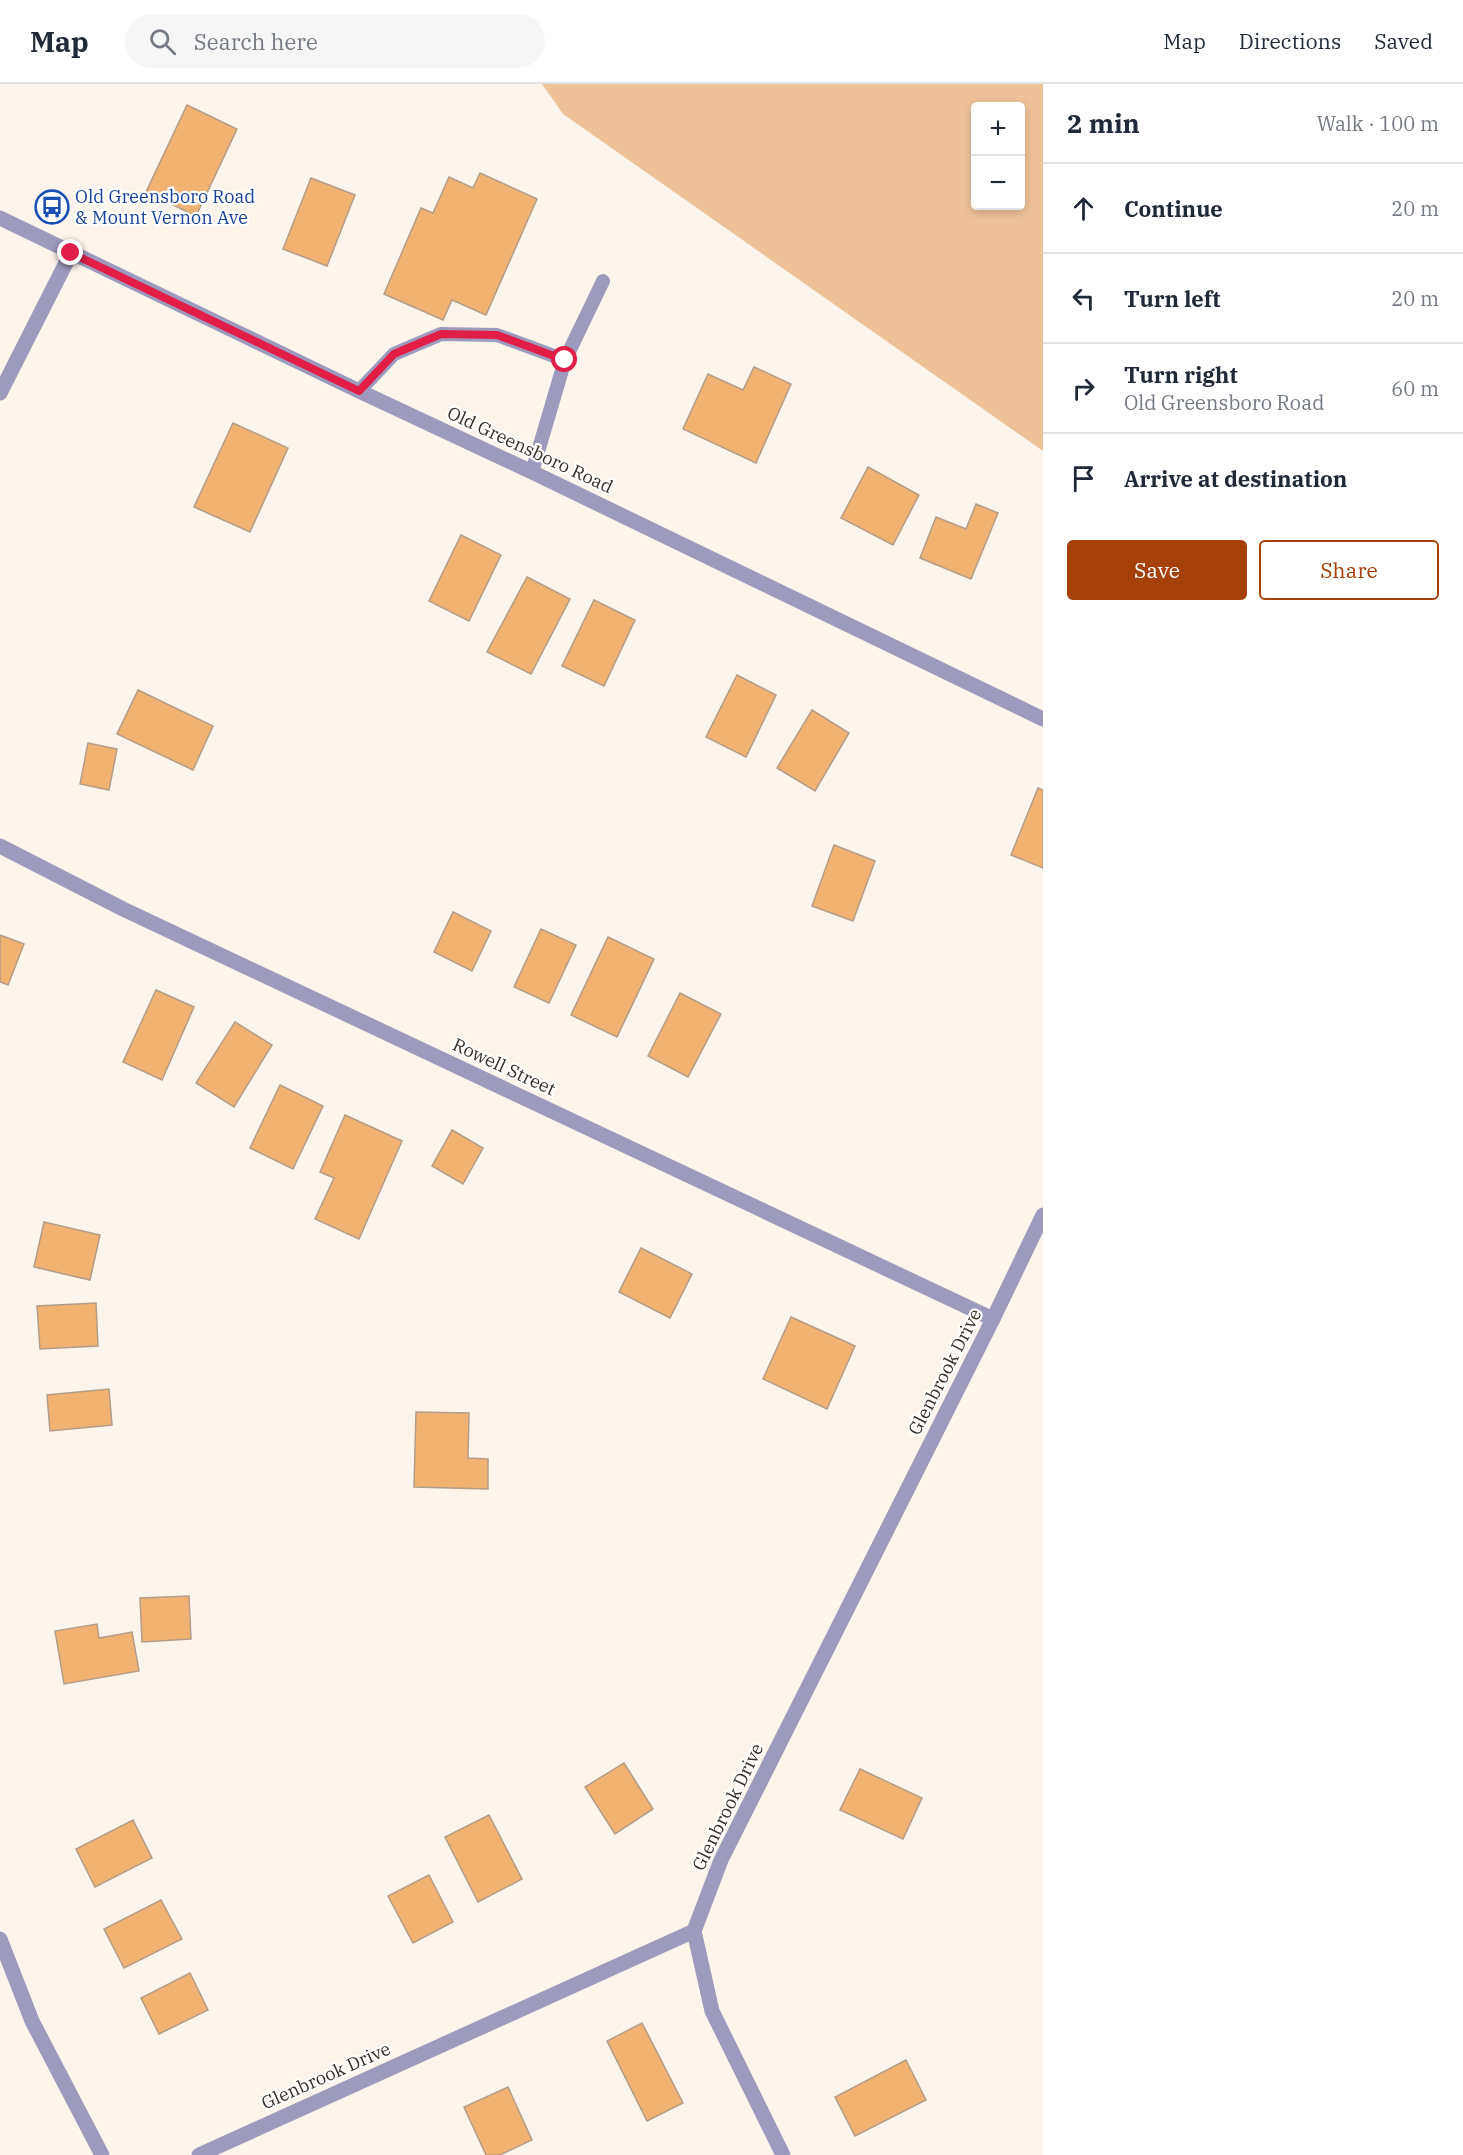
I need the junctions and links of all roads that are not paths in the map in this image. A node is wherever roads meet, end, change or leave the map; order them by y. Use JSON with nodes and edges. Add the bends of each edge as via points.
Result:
{"nodes":[{"id":1,"x":0,"y":218,"type":"edge"},
{"id":2,"x":71,"y":253,"type":"junction"},
{"id":3,"x":603,"y":281,"type":"dead end"},
{"id":4,"x":565,"y":360,"type":"junction"},
{"id":5,"x":359,"y":391,"type":"junction"},
{"id":6,"x":0,"y":393,"type":"edge"},
{"id":7,"x":532,"y":472,"type":"junction"},
{"id":8,"x":1043,"y":719,"type":"edge"},
{"id":9,"x":0,"y":846,"type":"edge"},
{"id":10,"x":1043,"y":1215,"type":"edge"},
{"id":11,"x":993,"y":1319,"type":"junction"},
{"id":12,"x":694,"y":1931,"type":"junction"},
{"id":13,"x":0,"y":1939,"type":"edge"},
{"id":14,"x":102,"y":2155,"type":"edge"},
{"id":15,"x":199,"y":2155,"type":"edge"},
{"id":16,"x":783,"y":2155,"type":"edge"}],
"edges":[{"from":1,"to":2,"type":"street","name":"Old Greensboro Road"},
{"from":2,"to":5,"type":"street","name":"Old Greensboro Road"},
{"from":2,"to":6,"type":"street"},
{"from":3,"to":4,"type":"lane"},
{"from":4,"to":5,"type":"lane","via":[[497,335],[441,334],[394,354]]},
{"from":4,"to":7,"type":"lane"},
{"from":5,"to":7,"type":"street","name":"Old Greensboro Road"},
{"from":7,"to":8,"type":"street","name":"Old Greensboro Road"},
{"from":9,"to":11,"type":"street","name":"Rowell Street","via":[[134,914]]},
{"from":10,"to":11,"type":"street","name":"Glenbrook Drive"},
{"from":11,"to":12,"type":"street","name":"Glenbrook Drive","via":[[721,1860]]},
{"from":12,"to":15,"type":"street","name":"Glenbrook Drive"},
{"from":12,"to":16,"type":"street","via":[[712,2011]]},
{"from":13,"to":14,"type":"street","via":[[32,2021]]}]}
